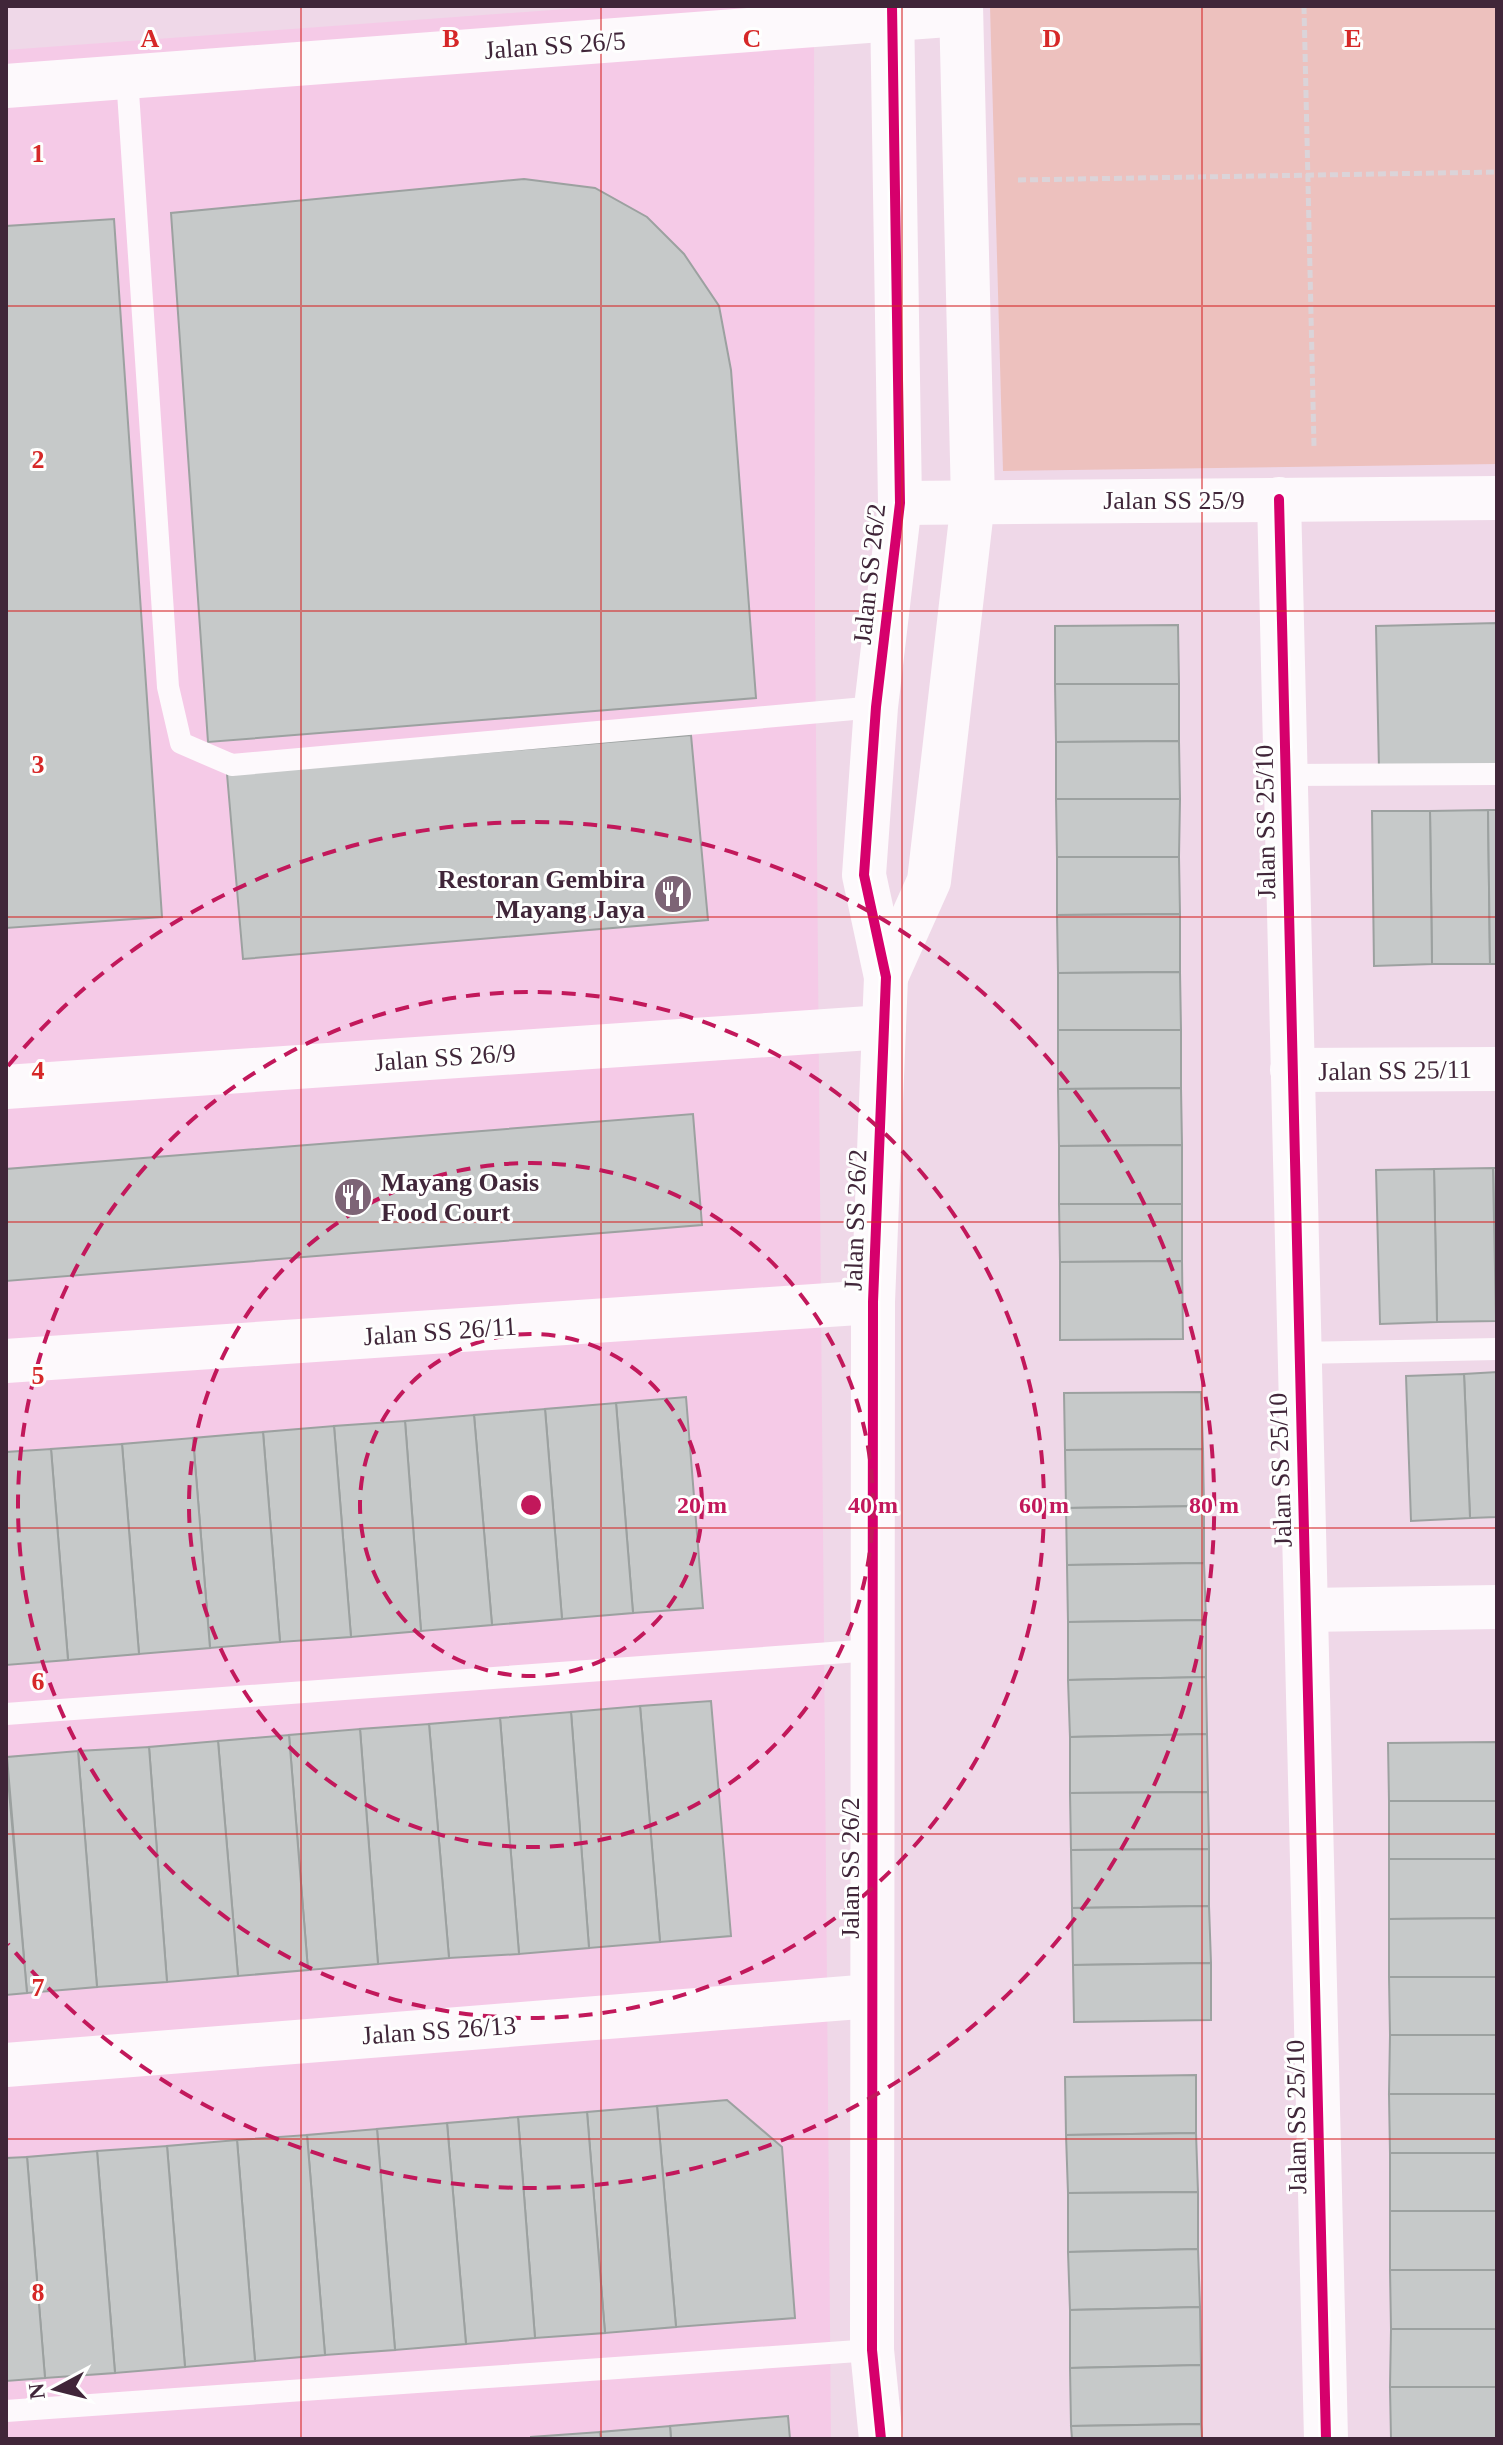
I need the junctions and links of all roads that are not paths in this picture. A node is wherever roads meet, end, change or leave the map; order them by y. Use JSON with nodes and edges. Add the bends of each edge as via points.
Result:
{"nodes":[{"id":1,"x":961,"y":10,"type":"edge"},
{"id":2,"x":892,"y":14,"type":"edge"},
{"id":3,"x":127,"y":77,"type":"junction"},
{"id":4,"x":6,"y":86,"type":"edge"},
{"id":5,"x":1497,"y":498,"type":"edge"},
{"id":6,"x":1297,"y":499,"type":"junction"},
{"id":7,"x":973,"y":501,"type":"junction"},
{"id":8,"x":900,"y":503,"type":"junction"},
{"id":9,"x":876,"y":707,"type":"junction"},
{"id":10,"x":1497,"y":774,"type":"edge"},
{"id":11,"x":1285,"y":775,"type":"junction"},
{"id":12,"x":886,"y":977,"type":"junction"},
{"id":13,"x":884,"y":1027,"type":"junction"},
{"id":14,"x":1497,"y":1069,"type":"edge"},
{"id":15,"x":1292,"y":1070,"type":"junction"},
{"id":16,"x":6,"y":1087,"type":"edge"},
{"id":17,"x":873,"y":1302,"type":"junction"},
{"id":18,"x":1497,"y":1349,"type":"edge"},
{"id":19,"x":1299,"y":1353,"type":"junction"},
{"id":20,"x":6,"y":1361,"type":"edge"},
{"id":21,"x":1497,"y":1607,"type":"edge"},
{"id":22,"x":1306,"y":1610,"type":"junction"},
{"id":23,"x":872,"y":1650,"type":"junction"},
{"id":24,"x":6,"y":1714,"type":"edge"},
{"id":25,"x":872,"y":1996,"type":"junction"},
{"id":26,"x":6,"y":2065,"type":"edge"},
{"id":27,"x":872,"y":2350,"type":"junction"},
{"id":28,"x":6,"y":2411,"type":"edge"},
{"id":29,"x":881,"y":2439,"type":"edge"},
{"id":30,"x":1326,"y":2439,"type":"edge"}],
"edges":[{"from":1,"to":2,"type":"street","name":"Jalan SS 26/5"},
{"from":1,"to":7,"type":"street","name":"Jalan SS 26/2"},
{"from":2,"to":3,"type":"street","name":"Jalan SS 26/5"},
{"from":2,"to":8,"type":"street","name":"Jalan SS 26/2"},
{"from":3,"to":4,"type":"street","name":"Jalan SS 26/5"},
{"from":3,"to":9,"type":"lane","via":[[168,687],[181,743],[232,765]]},
{"from":5,"to":6,"type":"street","name":"Jalan SS 25/9"},
{"from":6,"to":7,"type":"street","name":"Jalan SS 25/9"},
{"from":6,"to":11,"type":"street","name":"Jalan SS 25/10"},
{"from":7,"to":8,"type":"street","name":"Jalan SS 25/9"},
{"from":7,"to":12,"type":"street","name":"Jalan SS 26/2","via":[[929,881]]},
{"from":8,"to":9,"type":"street","name":"Jalan SS 26/2"},
{"from":9,"to":12,"type":"street","name":"Jalan SS 26/2","via":[[864,875]]},
{"from":10,"to":11,"type":"lane"},
{"from":11,"to":15,"type":"street","name":"Jalan SS 25/10"},
{"from":12,"to":13,"type":"street","name":"Jalan SS 26/2"},
{"from":13,"to":16,"type":"street","name":"Jalan SS 26/9"},
{"from":13,"to":17,"type":"street","name":"Jalan SS 26/2"},
{"from":14,"to":15,"type":"street","name":"Jalan SS 25/11"},
{"from":15,"to":19,"type":"street","name":"Jalan SS 25/10"},
{"from":17,"to":20,"type":"street","name":"Jalan SS 26/11"},
{"from":17,"to":23,"type":"street","name":"Jalan SS 26/2"},
{"from":18,"to":19,"type":"lane"},
{"from":19,"to":22,"type":"street","name":"Jalan SS 25/10"},
{"from":21,"to":22,"type":"street"},
{"from":22,"to":30,"type":"street","name":"Jalan SS 25/10"},
{"from":23,"to":24,"type":"lane"},
{"from":23,"to":25,"type":"street","name":"Jalan SS 26/2"},
{"from":25,"to":26,"type":"street","name":"Jalan SS 26/13"},
{"from":25,"to":27,"type":"street","name":"Jalan SS 26/2"},
{"from":27,"to":28,"type":"lane"},
{"from":27,"to":29,"type":"street","name":"Jalan SS 26/2"}]}
